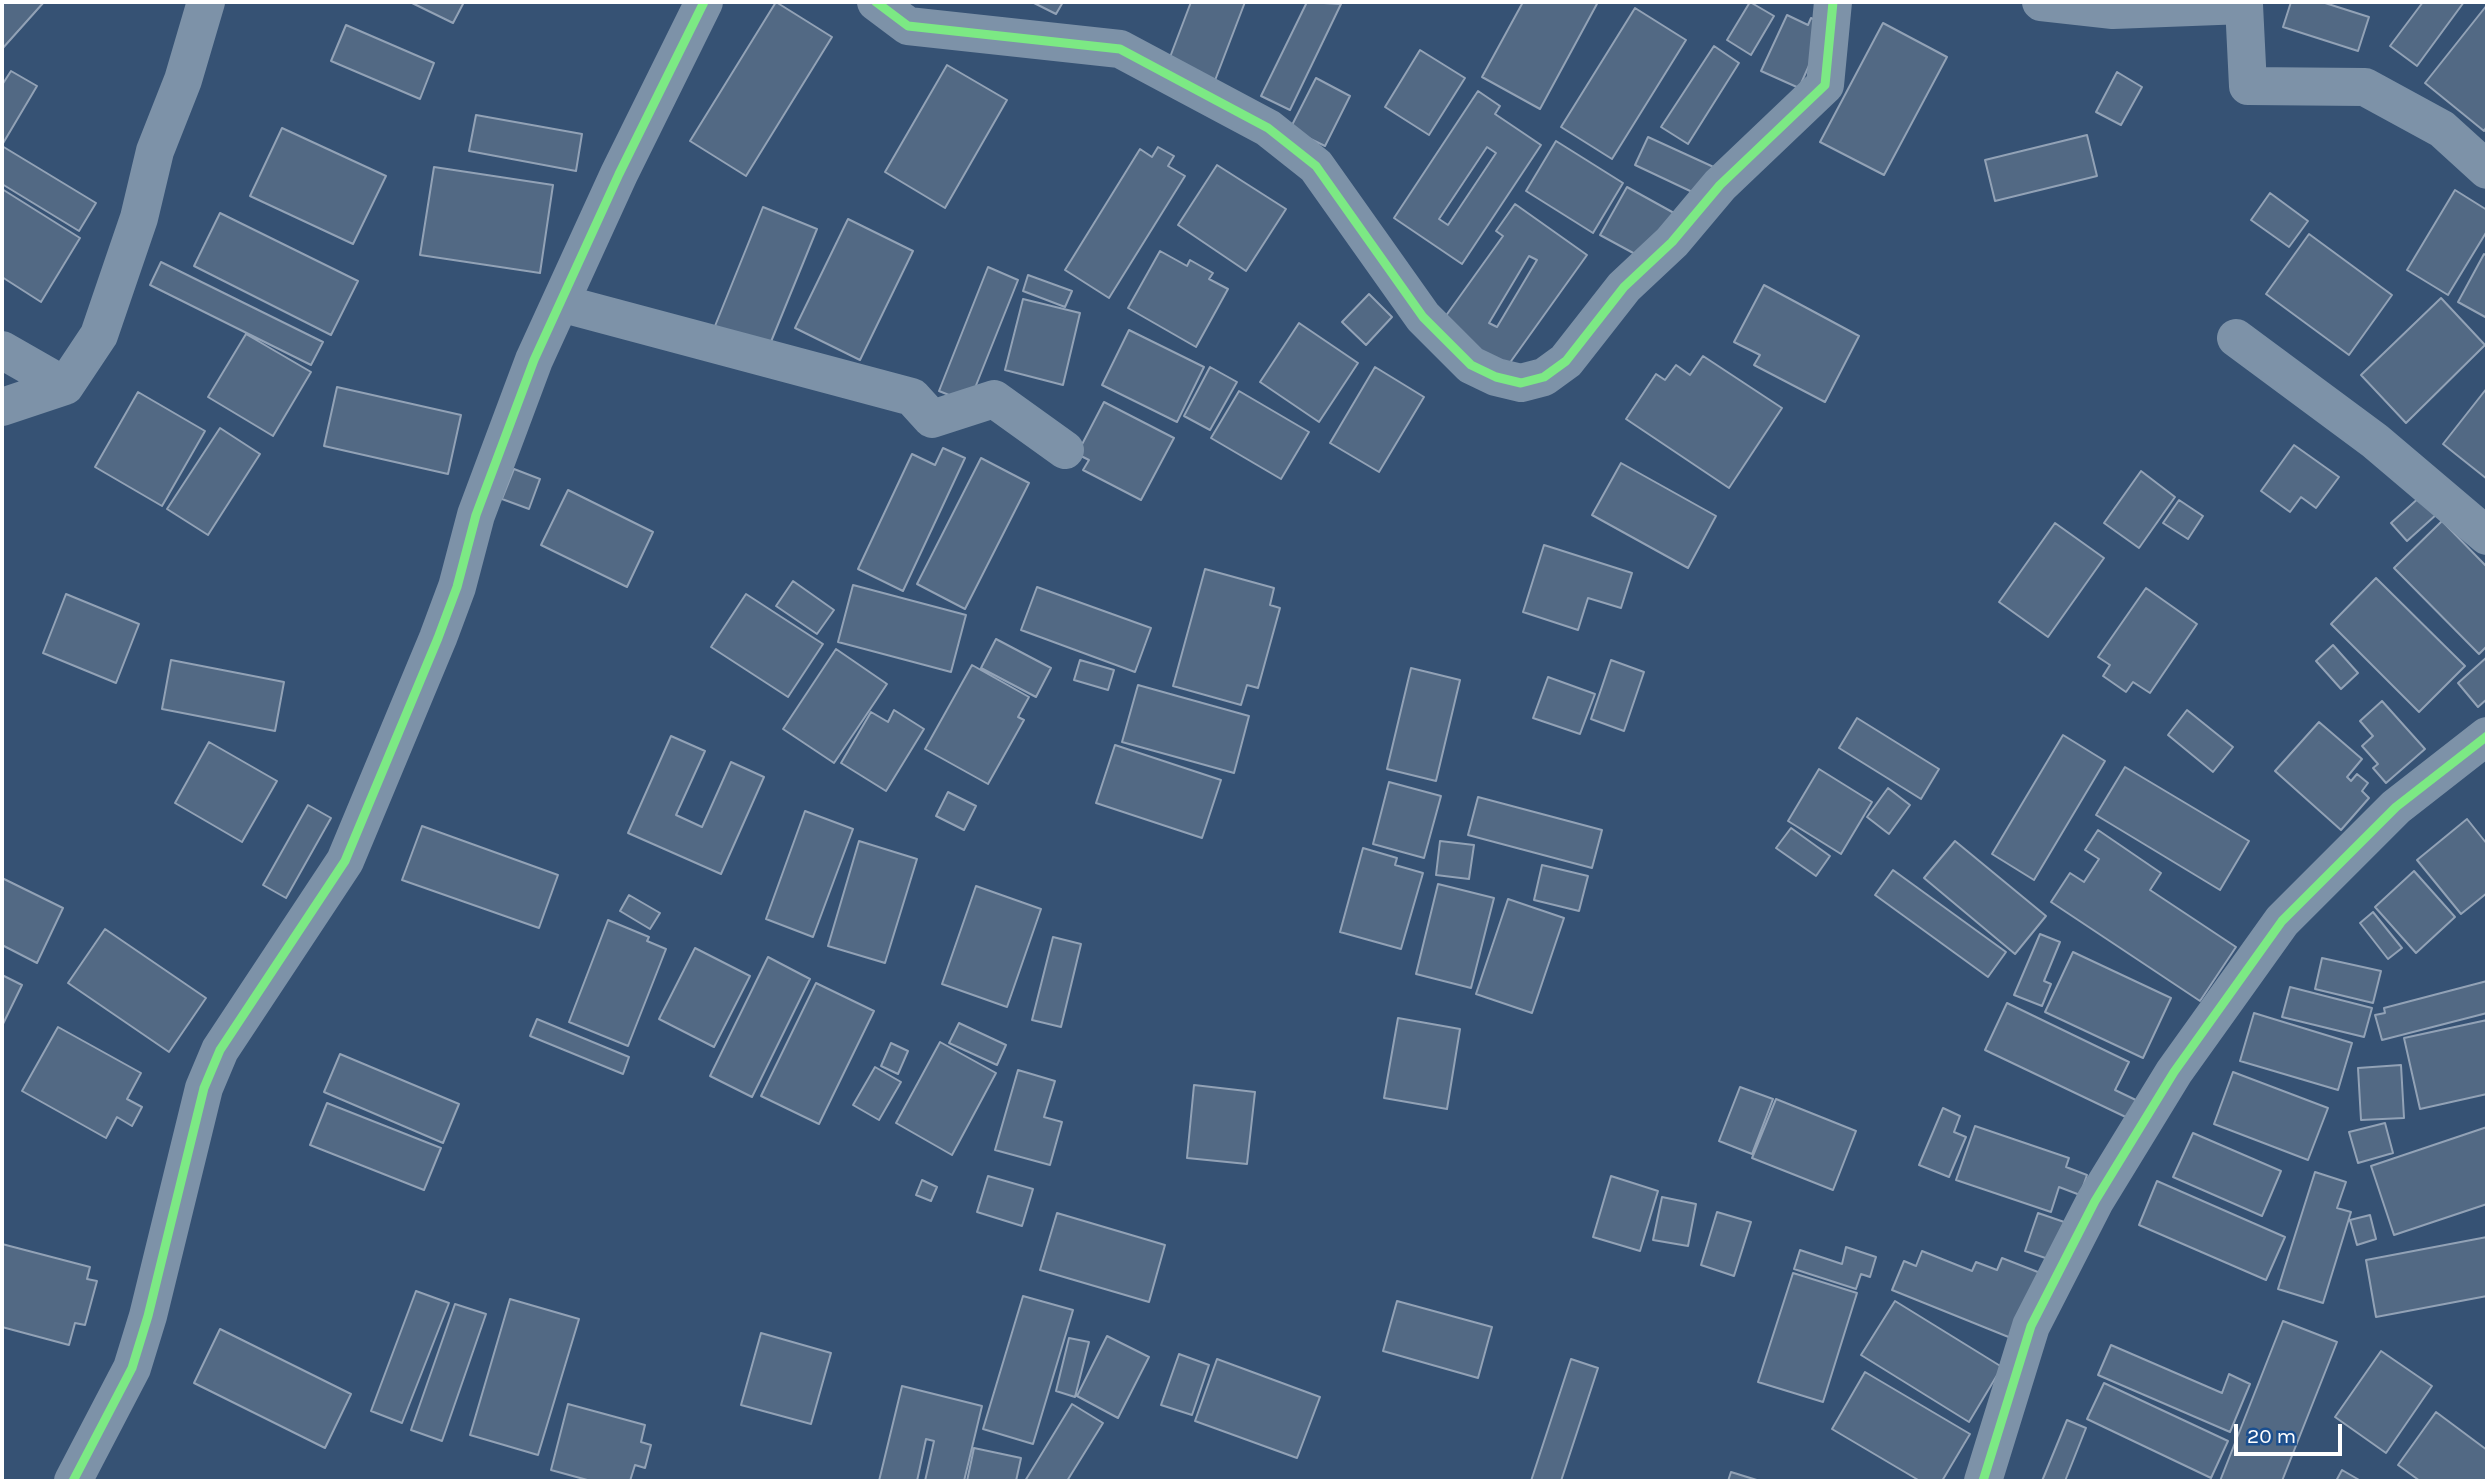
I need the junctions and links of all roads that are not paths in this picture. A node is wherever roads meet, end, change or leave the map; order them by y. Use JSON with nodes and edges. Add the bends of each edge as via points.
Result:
{"nodes":[{"id":1,"x":206,"y":2,"type":"edge"},
{"id":2,"x":704,"y":2,"type":"edge"},
{"id":3,"x":876,"y":2,"type":"edge"},
{"id":4,"x":1833,"y":2,"type":"edge"},
{"id":5,"x":2041,"y":2,"type":"edge"},
{"id":6,"x":2487,"y":170,"type":"edge"},
{"id":7,"x":559,"y":303,"type":"junction"},
{"id":8,"x":2236,"y":338,"type":"dead end"},
{"id":9,"x":2,"y":349,"type":"edge"},
{"id":10,"x":65,"y":386,"type":"junction"},
{"id":11,"x":2,"y":407,"type":"edge"},
{"id":12,"x":1065,"y":450,"type":"dead end"},
{"id":13,"x":2487,"y":536,"type":"edge"},
{"id":14,"x":2487,"y":736,"type":"edge"},
{"id":15,"x":73,"y":1481,"type":"edge"},
{"id":16,"x":1983,"y":1481,"type":"edge"}],
"edges":[{"from":1,"to":10,"type":"street","via":[[99,335]]},
{"from":2,"to":7,"type":"street"},
{"from":3,"to":4,"type":"street","via":[[908,26],[1120,50],[1268,128],[1317,166],[1423,317],[1471,365],[1521,383],[1544,377],[1566,361],[1624,287],[1672,242],[1720,185],[1825,85]]},
{"from":5,"to":6,"type":"street","via":[[2113,10],[2244,5],[2248,86],[2365,87],[2442,130]]},
{"from":7,"to":12,"type":"street","via":[[912,397],[932,418],[993,399]]},
{"from":7,"to":15,"type":"street","via":[[476,515],[438,638],[345,861],[225,1041],[204,1088],[132,1368]]},
{"from":8,"to":13,"type":"street","via":[[2375,441]]},
{"from":9,"to":10,"type":"street"},
{"from":10,"to":11,"type":"street"},
{"from":14,"to":16,"type":"street","via":[[2396,807],[2282,921],[2174,1072],[2095,1202],[2031,1326]]}]}
